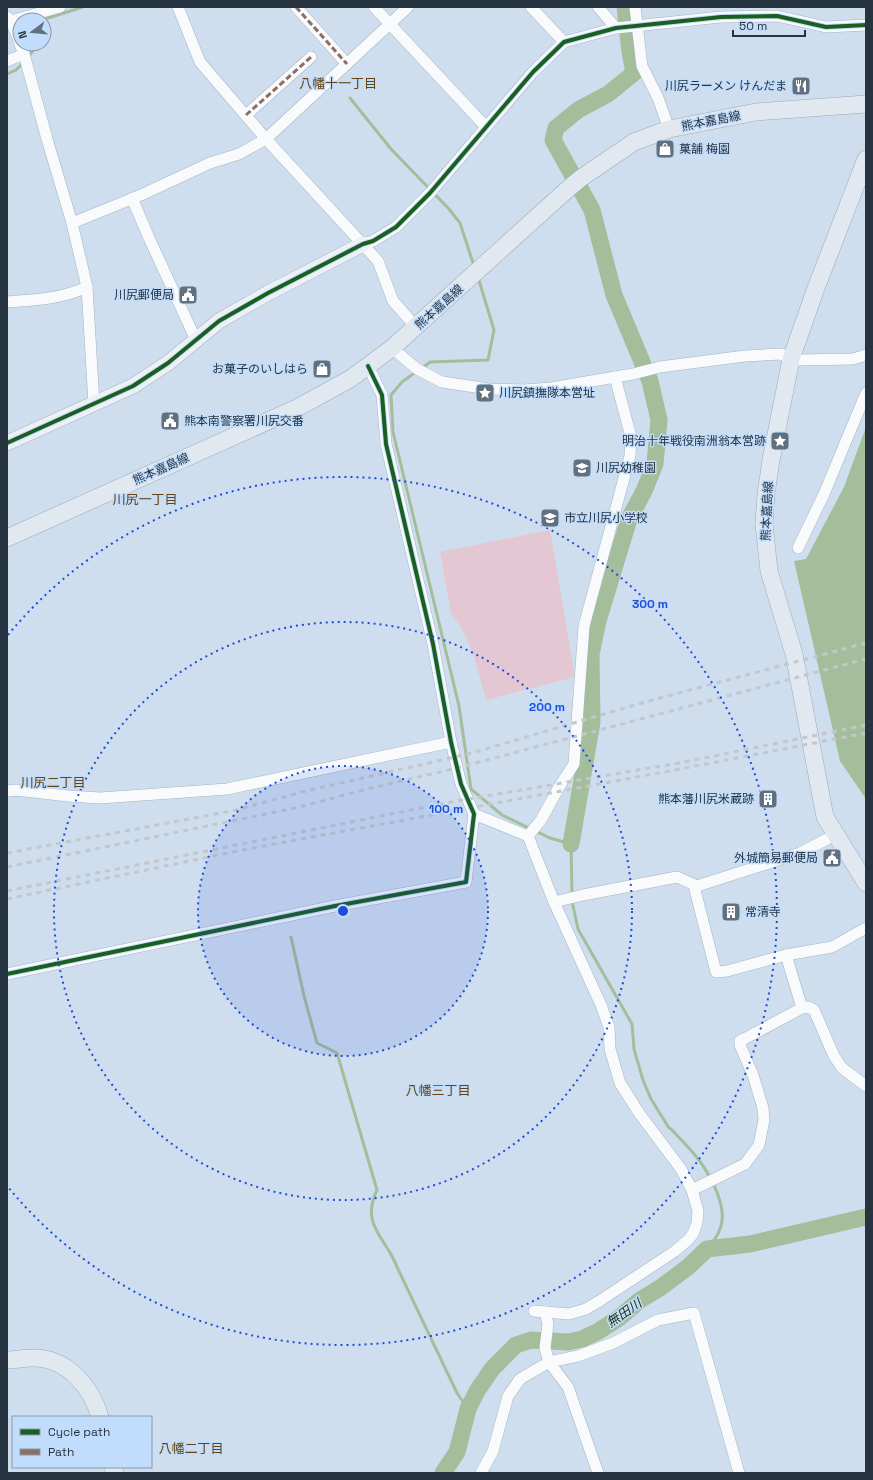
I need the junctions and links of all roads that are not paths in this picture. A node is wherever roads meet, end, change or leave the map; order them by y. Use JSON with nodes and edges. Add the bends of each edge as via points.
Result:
{"nodes":[{"id":1,"x":60,"y":7,"type":"edge"},
{"id":2,"x":178,"y":7,"type":"edge"},
{"id":3,"x":296,"y":7,"type":"edge"},
{"id":4,"x":374,"y":7,"type":"edge"},
{"id":5,"x":408,"y":7,"type":"edge"},
{"id":6,"x":531,"y":7,"type":"edge"},
{"id":7,"x":598,"y":7,"type":"edge"},
{"id":8,"x":635,"y":7,"type":"edge"},
{"id":9,"x":776,"y":12,"type":"edge"},
{"id":10,"x":9,"y":19,"type":"edge"},
{"id":11,"x":390,"y":24,"type":"junction"},
{"id":12,"x":866,"y":25,"type":"edge"},
{"id":13,"x":634,"y":26,"type":"junction"},
{"id":14,"x":616,"y":28,"type":"junction"},
{"id":15,"x":564,"y":42,"type":"junction"},
{"id":16,"x":17,"y":52,"type":"edge"},
{"id":17,"x":23,"y":52,"type":"edge"},
{"id":18,"x":311,"y":57,"type":"dead end"},
{"id":19,"x":7,"y":61,"type":"edge"},
{"id":20,"x":347,"y":64,"type":"junction"},
{"id":21,"x":866,"y":104,"type":"edge"},
{"id":22,"x":246,"y":115,"type":"junction"},
{"id":23,"x":486,"y":127,"type":"junction"},
{"id":24,"x":669,"y":129,"type":"junction"},
{"id":25,"x":266,"y":139,"type":"junction"},
{"id":26,"x":866,"y":159,"type":"edge"},
{"id":27,"x":132,"y":198,"type":"junction"},
{"id":28,"x":72,"y":223,"type":"junction"},
{"id":29,"x":364,"y":244,"type":"junction"},
{"id":30,"x":87,"y":287,"type":"junction"},
{"id":31,"x":7,"y":302,"type":"edge"},
{"id":32,"x":416,"y":327,"type":"junction"},
{"id":33,"x":196,"y":340,"type":"junction"},
{"id":34,"x":392,"y":348,"type":"junction"},
{"id":35,"x":866,"y":355,"type":"edge"},
{"id":36,"x":791,"y":359,"type":"junction"},
{"id":37,"x":368,"y":366,"type":"junction"},
{"id":38,"x":616,"y":377,"type":"junction"},
{"id":39,"x":866,"y":393,"type":"edge"},
{"id":40,"x":94,"y":404,"type":"junction"},
{"id":41,"x":7,"y":443,"type":"edge"},
{"id":42,"x":7,"y":538,"type":"edge"},
{"id":43,"x":798,"y":548,"type":"dead end"},
{"id":44,"x":451,"y":742,"type":"junction"},
{"id":45,"x":7,"y":791,"type":"edge"},
{"id":46,"x":474,"y":814,"type":"junction"},
{"id":47,"x":835,"y":835,"type":"junction"},
{"id":48,"x":528,"y":836,"type":"junction"},
{"id":49,"x":866,"y":883,"type":"edge"},
{"id":50,"x":697,"y":886,"type":"junction"},
{"id":51,"x":557,"y":901,"type":"junction"},
{"id":52,"x":866,"y":928,"type":"edge"},
{"id":53,"x":786,"y":955,"type":"junction"},
{"id":54,"x":7,"y":974,"type":"edge"},
{"id":55,"x":802,"y":1008,"type":"junction"},
{"id":56,"x":866,"y":1086,"type":"edge"},
{"id":57,"x":692,"y":1190,"type":"junction"},
{"id":58,"x":547,"y":1357,"type":"junction"},
{"id":59,"x":7,"y":1360,"type":"edge"},
{"id":60,"x":100,"y":1416,"type":"edge"},
{"id":61,"x":482,"y":1473,"type":"edge"},
{"id":62,"x":598,"y":1473,"type":"edge"},
{"id":63,"x":739,"y":1473,"type":"edge"}],
"edges":[{"from":1,"to":10,"type":"street"},
{"from":2,"to":22,"type":"street","via":[[200,62]]},
{"from":3,"to":20,"type":"street"},
{"from":4,"to":11,"type":"street"},
{"from":5,"to":11,"type":"street"},
{"from":6,"to":15,"type":"street"},
{"from":7,"to":14,"type":"street"},
{"from":8,"to":13,"type":"street"},
{"from":9,"to":12,"type":"street","via":[[826,27]]},
{"from":9,"to":13,"type":"street"},
{"from":11,"to":20,"type":"street"},
{"from":11,"to":23,"type":"street"},
{"from":13,"to":14,"type":"street"},
{"from":13,"to":24,"type":"street","via":[[642,66],[658,98]]},
{"from":14,"to":15,"type":"street"},
{"from":15,"to":23,"type":"street","via":[[533,72]]},
{"from":16,"to":19,"type":"street"},
{"from":17,"to":28,"type":"street"},
{"from":18,"to":22,"type":"street"},
{"from":20,"to":25,"type":"street"},
{"from":21,"to":24,"type":"main road","name":"熊本嘉島線","via":[[756,112]]},
{"from":22,"to":25,"type":"street"},
{"from":23,"to":29,"type":"street","via":[[430,193],[396,227]]},
{"from":24,"to":32,"type":"main road","name":"熊本嘉島線","via":[[634,142],[575,183]]},
{"from":25,"to":27,"type":"street","via":[[239,154]]},
{"from":25,"to":29,"type":"street"},
{"from":26,"to":36,"type":"main road","name":"熊本嘉島線"},
{"from":27,"to":28,"type":"street"},
{"from":27,"to":33,"type":"street"},
{"from":28,"to":30,"type":"street"},
{"from":29,"to":32,"type":"street","via":[[378,261],[393,301]]},
{"from":29,"to":33,"type":"street","via":[[268,293],[219,322]]},
{"from":30,"to":31,"type":"street","via":[[74,293],[46,299]]},
{"from":30,"to":40,"type":"street"},
{"from":32,"to":34,"type":"main road","name":"熊本嘉島線"},
{"from":33,"to":40,"type":"street","via":[[168,364],[133,386]]},
{"from":34,"to":37,"type":"main road","name":"熊本嘉島線"},
{"from":34,"to":38,"type":"street","via":[[417,369],[442,382],[489,389],[551,388]]},
{"from":35,"to":36,"type":"street","via":[[853,359]]},
{"from":36,"to":38,"type":"street","via":[[781,354],[745,356],[660,367]]},
{"from":36,"to":47,"type":"main road","name":"熊本嘉島線","via":[[769,473],[764,524],[766,547],[769,571],[797,668],[825,818]]},
{"from":37,"to":42,"type":"main road","name":"熊本嘉島線","via":[[297,408]]},
{"from":37,"to":44,"type":"street","via":[[382,395],[386,444],[433,644]]},
{"from":38,"to":48,"type":"street","via":[[631,437],[630,456],[584,626],[574,764],[541,820]]},
{"from":39,"to":43,"type":"street"},
{"from":40,"to":41,"type":"street"},
{"from":44,"to":45,"type":"street","via":[[227,789],[100,798]]},
{"from":44,"to":46,"type":"street","via":[[461,784]]},
{"from":46,"to":48,"type":"street"},
{"from":46,"to":54,"type":"street","via":[[466,882]]},
{"from":47,"to":49,"type":"main road","name":"熊本嘉島線"},
{"from":47,"to":50,"type":"street","via":[[800,853]]},
{"from":48,"to":51,"type":"street"},
{"from":50,"to":51,"type":"street","via":[[677,877]]},
{"from":50,"to":53,"type":"street","via":[[695,890],[716,972]]},
{"from":51,"to":57,"type":"street","via":[[609,1027],[610,1049],[620,1083],[681,1169]]},
{"from":52,"to":53,"type":"street","via":[[832,947]]},
{"from":53,"to":55,"type":"street"},
{"from":55,"to":56,"type":"street","via":[[814,1010],[842,1068]]},
{"from":55,"to":57,"type":"street","via":[[740,1041],[763,1108],[764,1120],[759,1145],[745,1164]]},
{"from":57,"to":58,"type":"street","via":[[698,1211],[697,1223],[693,1234],[684,1243],[586,1309],[569,1314],[542,1314],[548,1324],[545,1348]]},
{"from":58,"to":61,"type":"street","via":[[520,1378],[508,1396],[493,1451]]},
{"from":58,"to":62,"type":"street","via":[[568,1387]]},
{"from":58,"to":63,"type":"street","via":[[578,1356],[613,1343],[658,1320],[694,1313]]},
{"from":59,"to":60,"type":"main road","via":[[33,1357],[52,1361],[67,1368],[91,1395]]}]}
